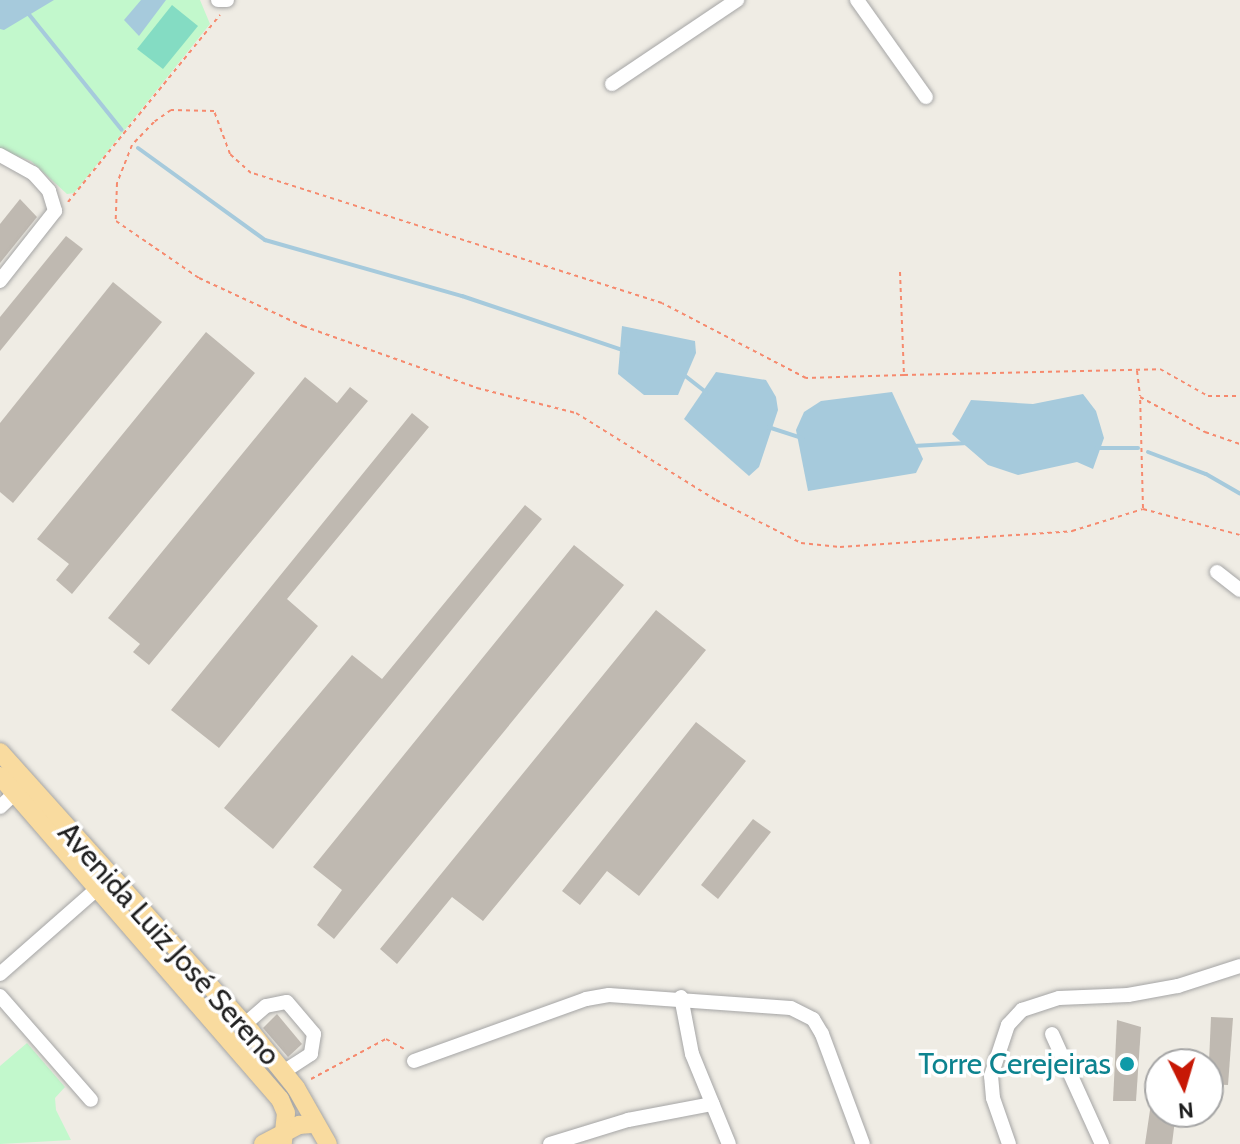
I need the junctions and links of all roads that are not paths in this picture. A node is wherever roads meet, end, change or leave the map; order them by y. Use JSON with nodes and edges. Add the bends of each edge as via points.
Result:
{"nodes":[{"id":1,"x":737,"y":0,"type":"edge"},
{"id":2,"x":857,"y":0,"type":"edge"},
{"id":3,"x":612,"y":84,"type":"dead end"},
{"id":4,"x":926,"y":97,"type":"dead end"},
{"id":5,"x":0,"y":155,"type":"edge"},
{"id":6,"x":0,"y":281,"type":"edge"},
{"id":7,"x":1217,"y":572,"type":"dead end"},
{"id":8,"x":1240,"y":590,"type":"edge"},
{"id":9,"x":0,"y":752,"type":"edge"},
{"id":10,"x":0,"y":776,"type":"edge"},
{"id":11,"x":15,"y":793,"type":"junction"},
{"id":12,"x":0,"y":807,"type":"edge"},
{"id":13,"x":98,"y":888,"type":"junction"},
{"id":14,"x":1240,"y":966,"type":"edge"},
{"id":15,"x":0,"y":974,"type":"edge"},
{"id":16,"x":0,"y":996,"type":"edge"},
{"id":17,"x":681,"y":997,"type":"junction"},
{"id":18,"x":248,"y":1028,"type":"junction"},
{"id":19,"x":1052,"y":1034,"type":"dead end"},
{"id":20,"x":235,"y":1046,"type":"junction"},
{"id":21,"x":414,"y":1061,"type":"road end"},
{"id":22,"x":283,"y":1072,"type":"junction"},
{"id":23,"x":91,"y":1100,"type":"dead end"},
{"id":24,"x":712,"y":1104,"type":"junction"},
{"id":25,"x":315,"y":1124,"type":"junction"},
{"id":26,"x":275,"y":1142,"type":"edge"},
{"id":27,"x":328,"y":1144,"type":"edge"},
{"id":28,"x":550,"y":1144,"type":"edge"},
{"id":29,"x":729,"y":1144,"type":"edge"},
{"id":30,"x":863,"y":1144,"type":"edge"},
{"id":31,"x":1009,"y":1144,"type":"edge"},
{"id":32,"x":1102,"y":1144,"type":"edge"}],
"edges":[{"from":1,"to":3,"type":"street"},
{"from":2,"to":4,"type":"street"},
{"from":5,"to":6,"type":"street","via":[[33,173],[49,191],[55,211]]},
{"from":7,"to":8,"type":"street"},
{"from":9,"to":18,"type":"main road","name":"Avenida Luiz José Sereno"},
{"from":10,"to":11,"type":"main road","name":"Avenida Luiz José Sereno"},
{"from":11,"to":12,"type":"street"},
{"from":11,"to":13,"type":"main road","name":"Avenida Luiz José Sereno"},
{"from":13,"to":15,"type":"street"},
{"from":13,"to":20,"type":"main road","name":"Avenida Luiz José Sereno"},
{"from":14,"to":31,"type":"street","via":[[1178,986],[1059,998],[1022,1010],[1008,1025],[991,1076]]},
{"from":16,"to":23,"type":"street"},
{"from":17,"to":21,"type":"street","via":[[586,999]]},
{"from":17,"to":24,"type":"street","via":[[692,1054]]},
{"from":17,"to":30,"type":"street","via":[[791,1008],[813,1019]]},
{"from":18,"to":20,"type":"main road"},
{"from":18,"to":22,"type":"main road","name":"Avenida Luiz José Sereno"},
{"from":18,"to":22,"type":"street","via":[[266,1006],[287,1002],[314,1034],[311,1054]]},
{"from":19,"to":32,"type":"street"},
{"from":20,"to":26,"type":"main road","name":"Avenida Luiz José Sereno","via":[[286,1113]]},
{"from":22,"to":25,"type":"main road","name":"Avenida Luiz José Sereno"},
{"from":24,"to":28,"type":"street","via":[[628,1120]]},
{"from":24,"to":29,"type":"street"},
{"from":25,"to":26,"type":"main road","via":[[299,1125]]},
{"from":25,"to":27,"type":"main road","name":"Avenida Luiz José Sereno"}]}
